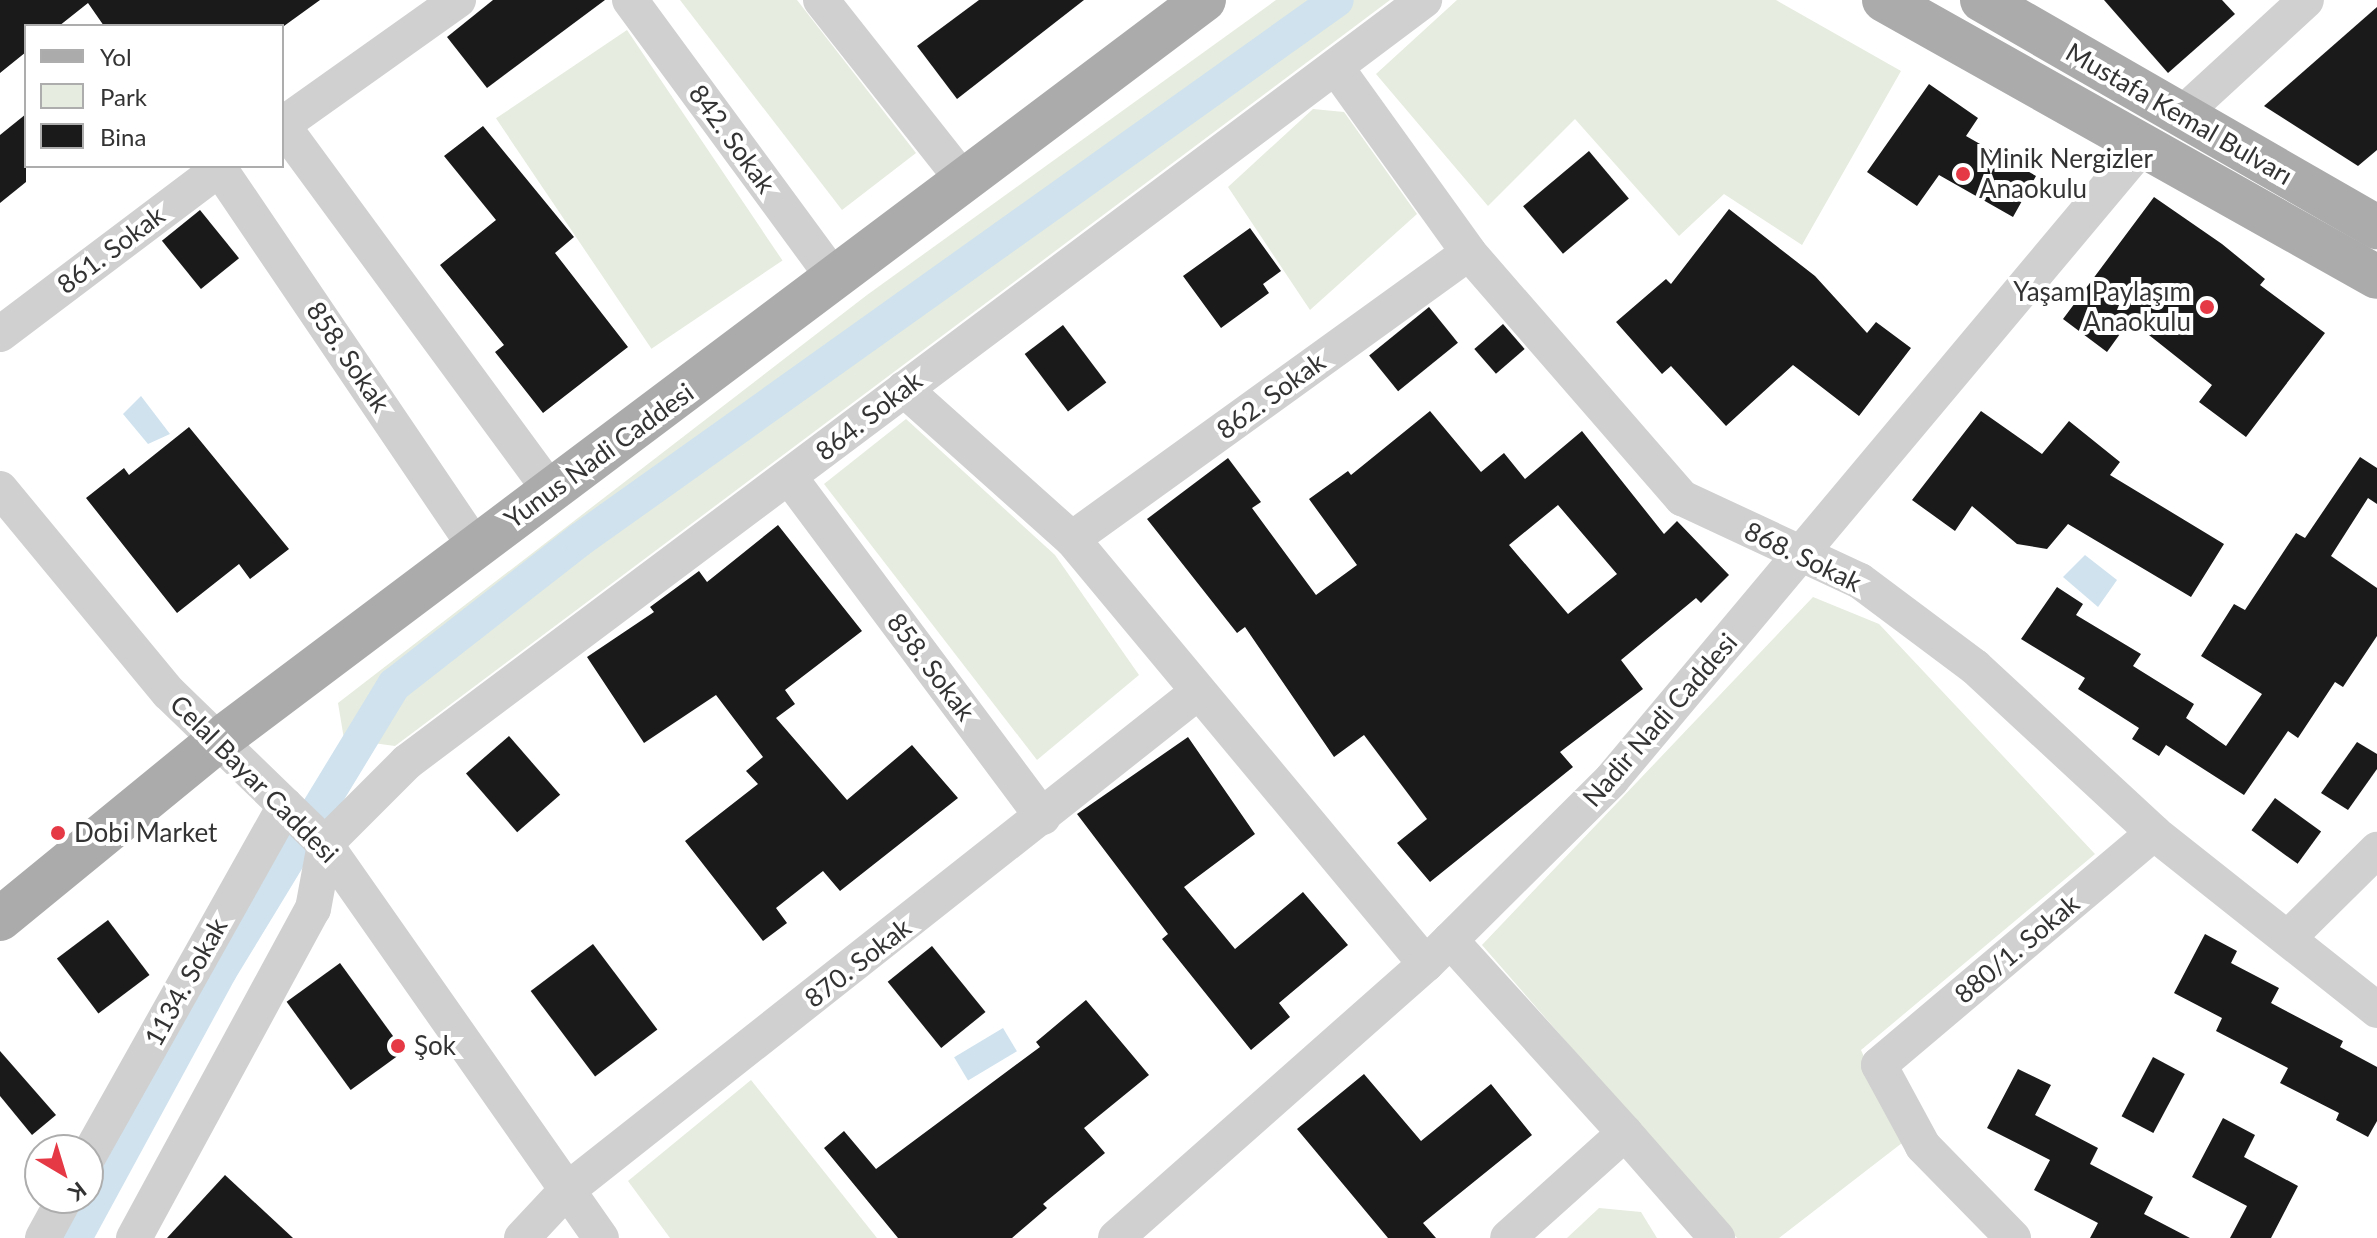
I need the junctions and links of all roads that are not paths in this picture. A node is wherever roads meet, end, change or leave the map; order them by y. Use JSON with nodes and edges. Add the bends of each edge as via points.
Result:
{"nodes":[{"id":1,"x":458,"y":0,"type":"edge"},
{"id":2,"x":630,"y":0,"type":"edge"},
{"id":3,"x":821,"y":0,"type":"edge"},
{"id":4,"x":1204,"y":0,"type":"edge"},
{"id":5,"x":1424,"y":0,"type":"edge"},
{"id":6,"x":1884,"y":0,"type":"edge"},
{"id":7,"x":1982,"y":0,"type":"edge"},
{"id":8,"x":2306,"y":0,"type":"edge"},
{"id":9,"x":1337,"y":69,"type":"junction"},
{"id":10,"x":2180,"y":116,"type":"junction"},
{"id":11,"x":284,"y":124,"type":"edge"},
{"id":12,"x":284,"y":128,"type":"edge"},
{"id":13,"x":2143,"y":145,"type":"junction"},
{"id":14,"x":220,"y":168,"type":"edge"},
{"id":15,"x":222,"y":168,"type":"edge"},
{"id":16,"x":963,"y":180,"type":"junction"},
{"id":17,"x":2377,"y":227,"type":"edge"},
{"id":18,"x":1469,"y":253,"type":"junction"},
{"id":19,"x":2377,"y":277,"type":"edge"},
{"id":20,"x":834,"y":278,"type":"junction"},
{"id":21,"x":0,"y":334,"type":"edge"},
{"id":22,"x":904,"y":389,"type":"junction"},
{"id":23,"x":790,"y":478,"type":"junction"},
{"id":24,"x":0,"y":489,"type":"edge"},
{"id":25,"x":550,"y":490,"type":"junction"},
{"id":26,"x":1072,"y":539,"type":"junction"},
{"id":27,"x":476,"y":547,"type":"junction"},
{"id":28,"x":1802,"y":556,"type":"junction"},
{"id":29,"x":1198,"y":692,"type":"junction"},
{"id":30,"x":219,"y":740,"type":"junction"},
{"id":31,"x":286,"y":807,"type":"junction"},
{"id":32,"x":1043,"y":817,"type":"junction"},
{"id":33,"x":2154,"y":833,"type":"junction"},
{"id":34,"x":324,"y":843,"type":"junction"},
{"id":35,"x":2377,"y":850,"type":"edge"},
{"id":36,"x":0,"y":919,"type":"edge"},
{"id":37,"x":2289,"y":937,"type":"junction"},
{"id":38,"x":1438,"y":952,"type":"junction"},
{"id":39,"x":2377,"y":1009,"type":"edge"},
{"id":40,"x":1625,"y":1133,"type":"junction"},
{"id":41,"x":101,"y":1134,"type":"edge"},
{"id":42,"x":566,"y":1191,"type":"junction"},
{"id":43,"x":56,"y":1214,"type":"edge"},
{"id":44,"x":43,"y":1238,"type":"edge"},
{"id":45,"x":134,"y":1238,"type":"edge"},
{"id":46,"x":522,"y":1238,"type":"edge"},
{"id":47,"x":601,"y":1238,"type":"edge"},
{"id":48,"x":1116,"y":1238,"type":"edge"},
{"id":49,"x":1508,"y":1238,"type":"edge"},
{"id":50,"x":1717,"y":1238,"type":"edge"},
{"id":51,"x":2013,"y":1238,"type":"edge"}],
"edges":[{"from":1,"to":11,"type":"street"},
{"from":2,"to":20,"type":"street","name":"842. Sokak"},
{"from":3,"to":16,"type":"street"},
{"from":4,"to":16,"type":"main road","name":"Yunus Nadi Caddesi"},
{"from":5,"to":9,"type":"street","name":"864. Sokak"},
{"from":6,"to":13,"type":"main road","name":"Mustafa Kemal Bulvarı"},
{"from":7,"to":10,"type":"main road","name":"Mustafa Kemal Bulvarı"},
{"from":8,"to":10,"type":"street"},
{"from":9,"to":18,"type":"street","name":"868. Sokak"},
{"from":9,"to":22,"type":"street","name":"864. Sokak"},
{"from":10,"to":17,"type":"main road","name":"Mustafa Kemal Bulvarı"},
{"from":12,"to":25,"type":"street"},
{"from":13,"to":19,"type":"main road","name":"Mustafa Kemal Bulvarı"},
{"from":13,"to":28,"type":"street","name":"Nadir Nadi Caddesi"},
{"from":14,"to":21,"type":"street","name":"861. Sokak"},
{"from":15,"to":27,"type":"street","name":"858. Sokak"},
{"from":16,"to":20,"type":"main road","name":"Yunus Nadi Caddesi"},
{"from":18,"to":26,"type":"street","name":"862. Sokak"},
{"from":18,"to":28,"type":"street","name":"868. Sokak","via":[[1682,498]]},
{"from":20,"to":25,"type":"main road","name":"Yunus Nadi Caddesi"},
{"from":22,"to":23,"type":"street","name":"864. Sokak"},
{"from":22,"to":26,"type":"street"},
{"from":23,"to":32,"type":"street","name":"858. Sokak"},
{"from":23,"to":34,"type":"street","name":"864. Sokak","via":[[407,762]]},
{"from":24,"to":30,"type":"street","name":"Celal Bayar Caddesi","via":[[169,693]]},
{"from":25,"to":27,"type":"main road","name":"Yunus Nadi Caddesi"},
{"from":26,"to":29,"type":"street"},
{"from":27,"to":30,"type":"main road","name":"Yunus Nadi Caddesi"},
{"from":28,"to":33,"type":"street","name":"868. Sokak","via":[[1860,581],[1975,667]]},
{"from":28,"to":38,"type":"street","name":"Nadir Nadi Caddesi","via":[[1612,779]]},
{"from":29,"to":32,"type":"street","name":"870. Sokak"},
{"from":29,"to":38,"type":"street"},
{"from":30,"to":31,"type":"street","name":"Celal Bayar Caddesi"},
{"from":30,"to":36,"type":"main road","name":"Yunus Nadi Caddesi"},
{"from":31,"to":34,"type":"street","name":"Celal Bayar Caddesi"},
{"from":31,"to":41,"type":"street","name":"1134. Sokak"},
{"from":32,"to":42,"type":"street","name":"870. Sokak"},
{"from":33,"to":37,"type":"street","name":"868. Sokak"},
{"from":33,"to":51,"type":"street","name":"880/1. Sokak","via":[[1879,1065],[1923,1146]]},
{"from":34,"to":42,"type":"street","name":"Celal Bayar Caddesi"},
{"from":34,"to":45,"type":"street","via":[[313,909]]},
{"from":35,"to":37,"type":"street"},
{"from":37,"to":39,"type":"street","name":"868. Sokak"},
{"from":38,"to":40,"type":"street"},
{"from":38,"to":48,"type":"street","name":"Nadir Nadi Caddesi"},
{"from":40,"to":49,"type":"street"},
{"from":40,"to":50,"type":"street"},
{"from":42,"to":46,"type":"street","name":"870. Sokak"},
{"from":42,"to":47,"type":"street","name":"Celal Bayar Caddesi"},
{"from":43,"to":44,"type":"street"}]}
